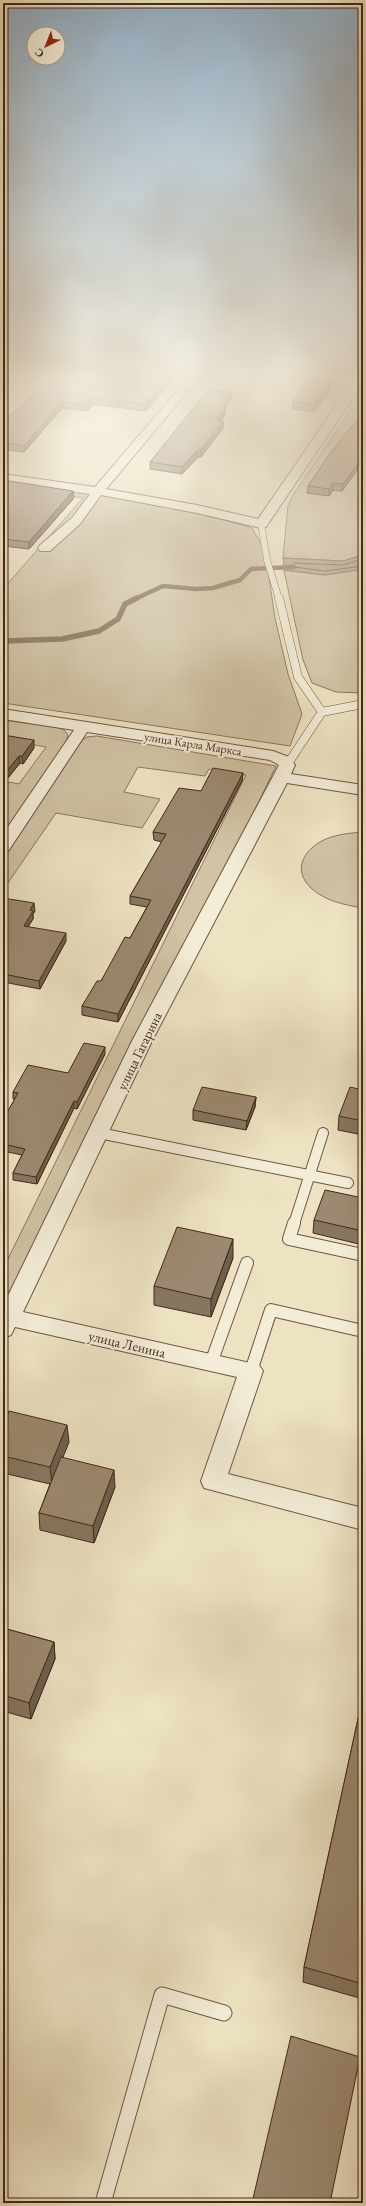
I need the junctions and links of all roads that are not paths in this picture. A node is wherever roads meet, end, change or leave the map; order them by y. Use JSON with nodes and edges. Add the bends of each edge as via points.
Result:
{"nodes":[{"id":1,"x":17,"y":480,"type":"edge"},
{"id":2,"x":107,"y":480,"type":"edge"},
{"id":3,"x":291,"y":480,"type":"edge"},
{"id":4,"x":98,"y":491,"type":"junction"},
{"id":5,"x":261,"y":524,"type":"junction"},
{"id":6,"x":45,"y":548,"type":"dead end"},
{"id":7,"x":363,"y":704,"type":"edge"},
{"id":8,"x":322,"y":712,"type":"junction"},
{"id":9,"x":3,"y":714,"type":"edge"},
{"id":10,"x":83,"y":728,"type":"junction"},
{"id":11,"x":284,"y":771,"type":"junction"},
{"id":12,"x":363,"y":790,"type":"edge"},
{"id":13,"x":3,"y":846,"type":"edge"},
{"id":14,"x":323,"y":1133,"type":"dead end"},
{"id":15,"x":99,"y":1134,"type":"junction"},
{"id":16,"x":310,"y":1176,"type":"junction"},
{"id":17,"x":348,"y":1184,"type":"dead end"},
{"id":18,"x":363,"y":1255,"type":"edge"},
{"id":19,"x":247,"y":1263,"type":"dead end"},
{"id":20,"x":5,"y":1320,"type":"edge"},
{"id":21,"x":363,"y":1331,"type":"edge"},
{"id":22,"x":211,"y":1362,"type":"junction"},
{"id":23,"x":250,"y":1371,"type":"junction"},
{"id":24,"x":363,"y":1520,"type":"edge"},
{"id":25,"x":224,"y":2014,"type":"dead end"},
{"id":26,"x":103,"y":2203,"type":"edge"}],
"edges":[{"from":1,"to":4,"type":"street"},
{"from":2,"to":4,"type":"street"},
{"from":3,"to":5,"type":"street"},
{"from":4,"to":5,"type":"street","via":[[208,510]]},
{"from":4,"to":6,"type":"street","via":[[76,521]]},
{"from":5,"to":8,"type":"lane","via":[[267,560],[274,578],[298,678]]},
{"from":7,"to":8,"type":"lane"},
{"from":8,"to":11,"type":"lane"},
{"from":9,"to":10,"type":"street","name":"улица Карла Маркса"},
{"from":10,"to":11,"type":"street","name":"улица Карла Маркса","via":[[273,756],[283,760]]},
{"from":10,"to":13,"type":"street"},
{"from":11,"to":12,"type":"street","name":"улица Карла Маркса"},
{"from":11,"to":15,"type":"street","name":"улица Гагарина","via":[[142,1041]]},
{"from":14,"to":16,"type":"lane"},
{"from":15,"to":16,"type":"lane"},
{"from":15,"to":20,"type":"street","name":"улица Гагарина"},
{"from":16,"to":17,"type":"lane"},
{"from":16,"to":18,"type":"lane","via":[[289,1239]]},
{"from":19,"to":22,"type":"lane"},
{"from":20,"to":22,"type":"street","name":"улица Ленина"},
{"from":21,"to":23,"type":"lane","via":[[272,1310]]},
{"from":22,"to":23,"type":"street","name":"улица Ленина"},
{"from":23,"to":24,"type":"street","via":[[213,1482]]},
{"from":25,"to":26,"type":"lane","via":[[162,1995]]}]}
